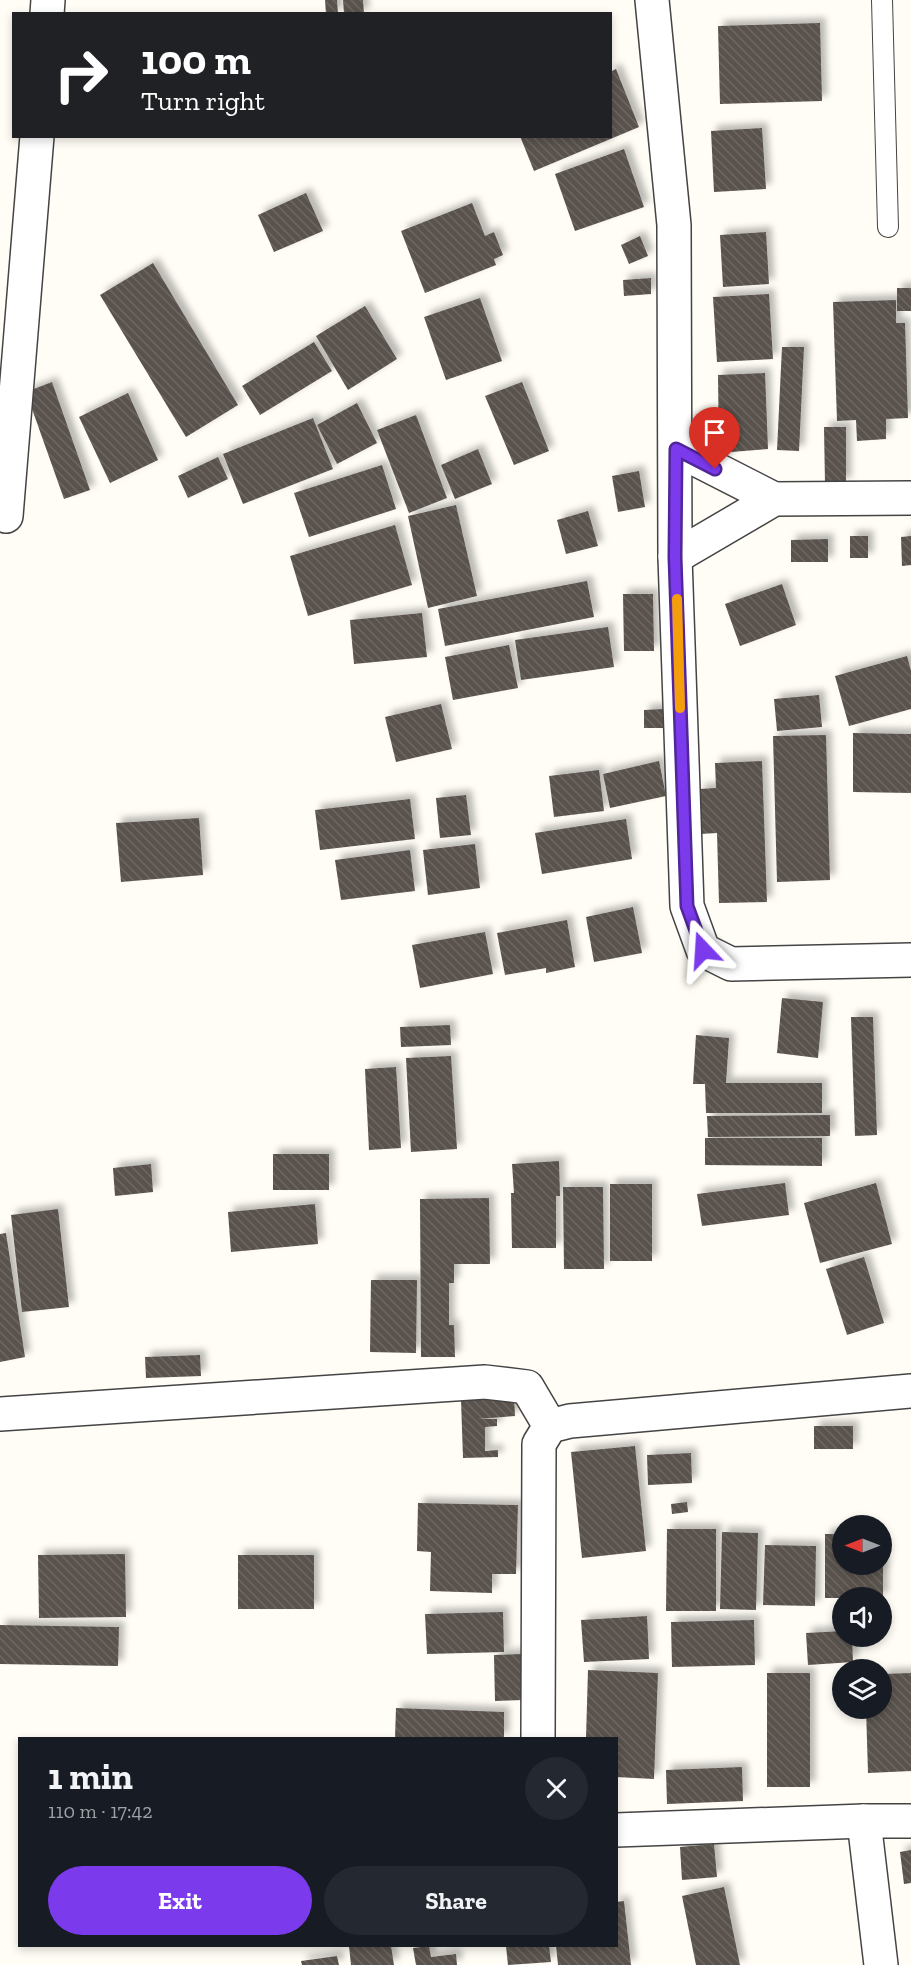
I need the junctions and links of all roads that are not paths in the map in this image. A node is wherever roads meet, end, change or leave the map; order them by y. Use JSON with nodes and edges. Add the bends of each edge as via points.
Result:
{"nodes":[{"id":1,"x":652,"y":0,"type":"edge"},
{"id":2,"x":882,"y":0,"type":"edge"},
{"id":3,"x":37,"y":138,"type":"edge"},
{"id":4,"x":888,"y":227,"type":"dead end"},
{"id":5,"x":676,"y":449,"type":"junction"},
{"id":6,"x":911,"y":498,"type":"edge"},
{"id":7,"x":774,"y":499,"type":"junction"},
{"id":8,"x":6,"y":516,"type":"dead end"},
{"id":9,"x":675,"y":557,"type":"junction"},
{"id":10,"x":911,"y":960,"type":"edge"},
{"id":11,"x":911,"y":1391,"type":"edge"},
{"id":12,"x":0,"y":1414,"type":"edge"},
{"id":13,"x":550,"y":1426,"type":"junction"},
{"id":14,"x":538,"y":1737,"type":"edge"},
{"id":15,"x":864,"y":1821,"type":"junction"},
{"id":16,"x":911,"y":1821,"type":"edge"},
{"id":17,"x":618,"y":1830,"type":"edge"},
{"id":18,"x":881,"y":1965,"type":"edge"}],
"edges":[{"from":1,"to":5,"type":"street","via":[[674,225]]},
{"from":2,"to":4,"type":"lane"},
{"from":3,"to":8,"type":"street"},
{"from":5,"to":7,"type":"street"},
{"from":5,"to":9,"type":"street"},
{"from":6,"to":7,"type":"street"},
{"from":7,"to":9,"type":"street"},
{"from":9,"to":10,"type":"street","via":[[687,906],[703,950],[731,964]]},
{"from":11,"to":13,"type":"street","via":[[570,1421]]},
{"from":12,"to":13,"type":"street","via":[[486,1382],[527,1387]]},
{"from":13,"to":14,"type":"street","via":[[539,1444]]},
{"from":15,"to":16,"type":"street"},
{"from":15,"to":17,"type":"street"},
{"from":15,"to":18,"type":"street"}]}
